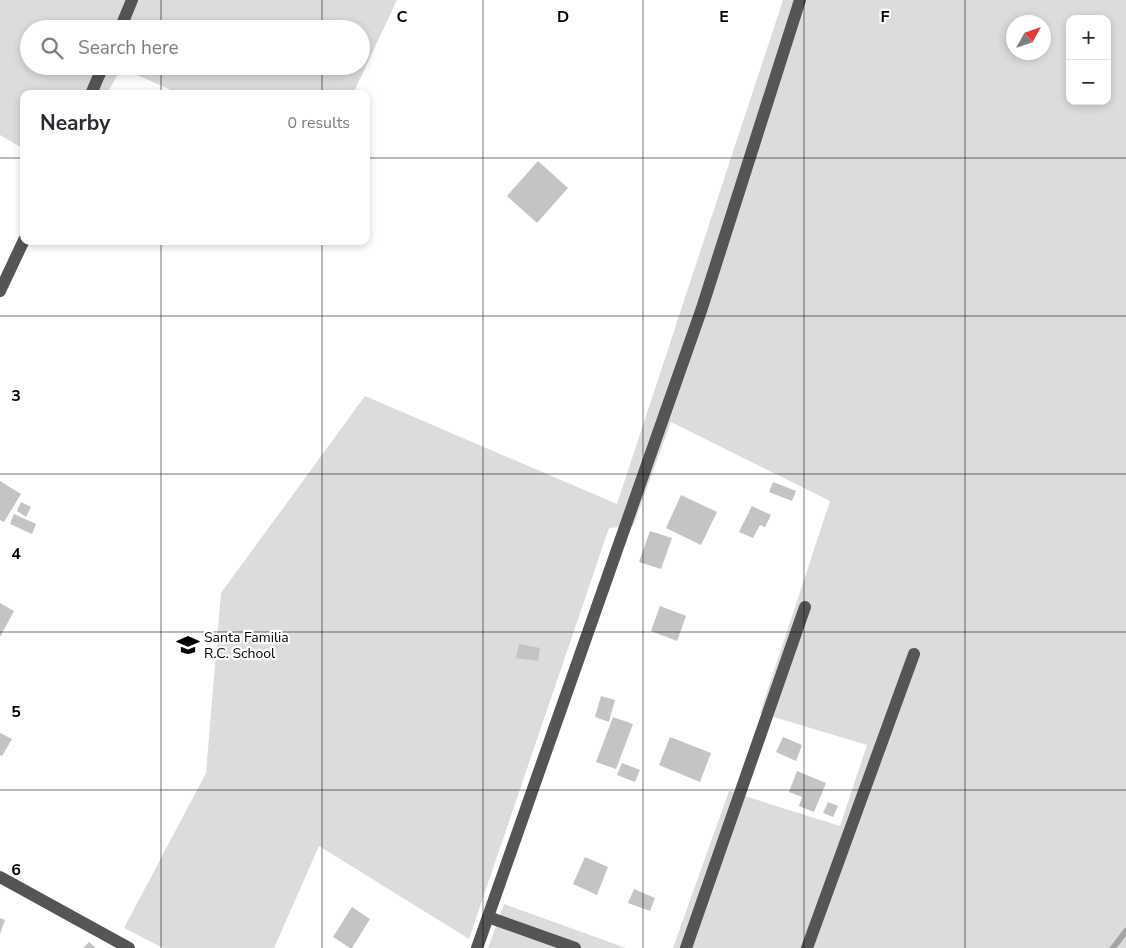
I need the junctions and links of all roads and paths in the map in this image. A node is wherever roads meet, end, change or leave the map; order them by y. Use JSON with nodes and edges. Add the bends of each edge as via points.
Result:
{"nodes":[{"id":1,"x":132,"y":0,"type":"edge"},
{"id":2,"x":800,"y":0,"type":"edge"},
{"id":3,"x":124,"y":20,"type":"edge"},
{"id":4,"x":99,"y":75,"type":"edge"},
{"id":5,"x":93,"y":90,"type":"edge"},
{"id":6,"x":22,"y":245,"type":"edge"},
{"id":7,"x":0,"y":291,"type":"edge"},
{"id":8,"x":805,"y":607,"type":"dead end"},
{"id":9,"x":914,"y":654,"type":"dead end"},
{"id":10,"x":0,"y":877,"type":"edge"},
{"id":11,"x":488,"y":917,"type":"junction"},
{"id":12,"x":129,"y":948,"type":"edge"},
{"id":13,"x":477,"y":948,"type":"edge"},
{"id":14,"x":575,"y":948,"type":"edge"},
{"id":15,"x":686,"y":948,"type":"edge"},
{"id":16,"x":807,"y":948,"type":"edge"}],
"edges":[{"from":1,"to":3,"type":"street"},
{"from":2,"to":11,"type":"street","via":[[702,308]]},
{"from":4,"to":5,"type":"street"},
{"from":6,"to":7,"type":"street"},
{"from":8,"to":15,"type":"street"},
{"from":9,"to":16,"type":"street"},
{"from":10,"to":12,"type":"street"},
{"from":11,"to":13,"type":"street"},
{"from":11,"to":14,"type":"street"}]}
